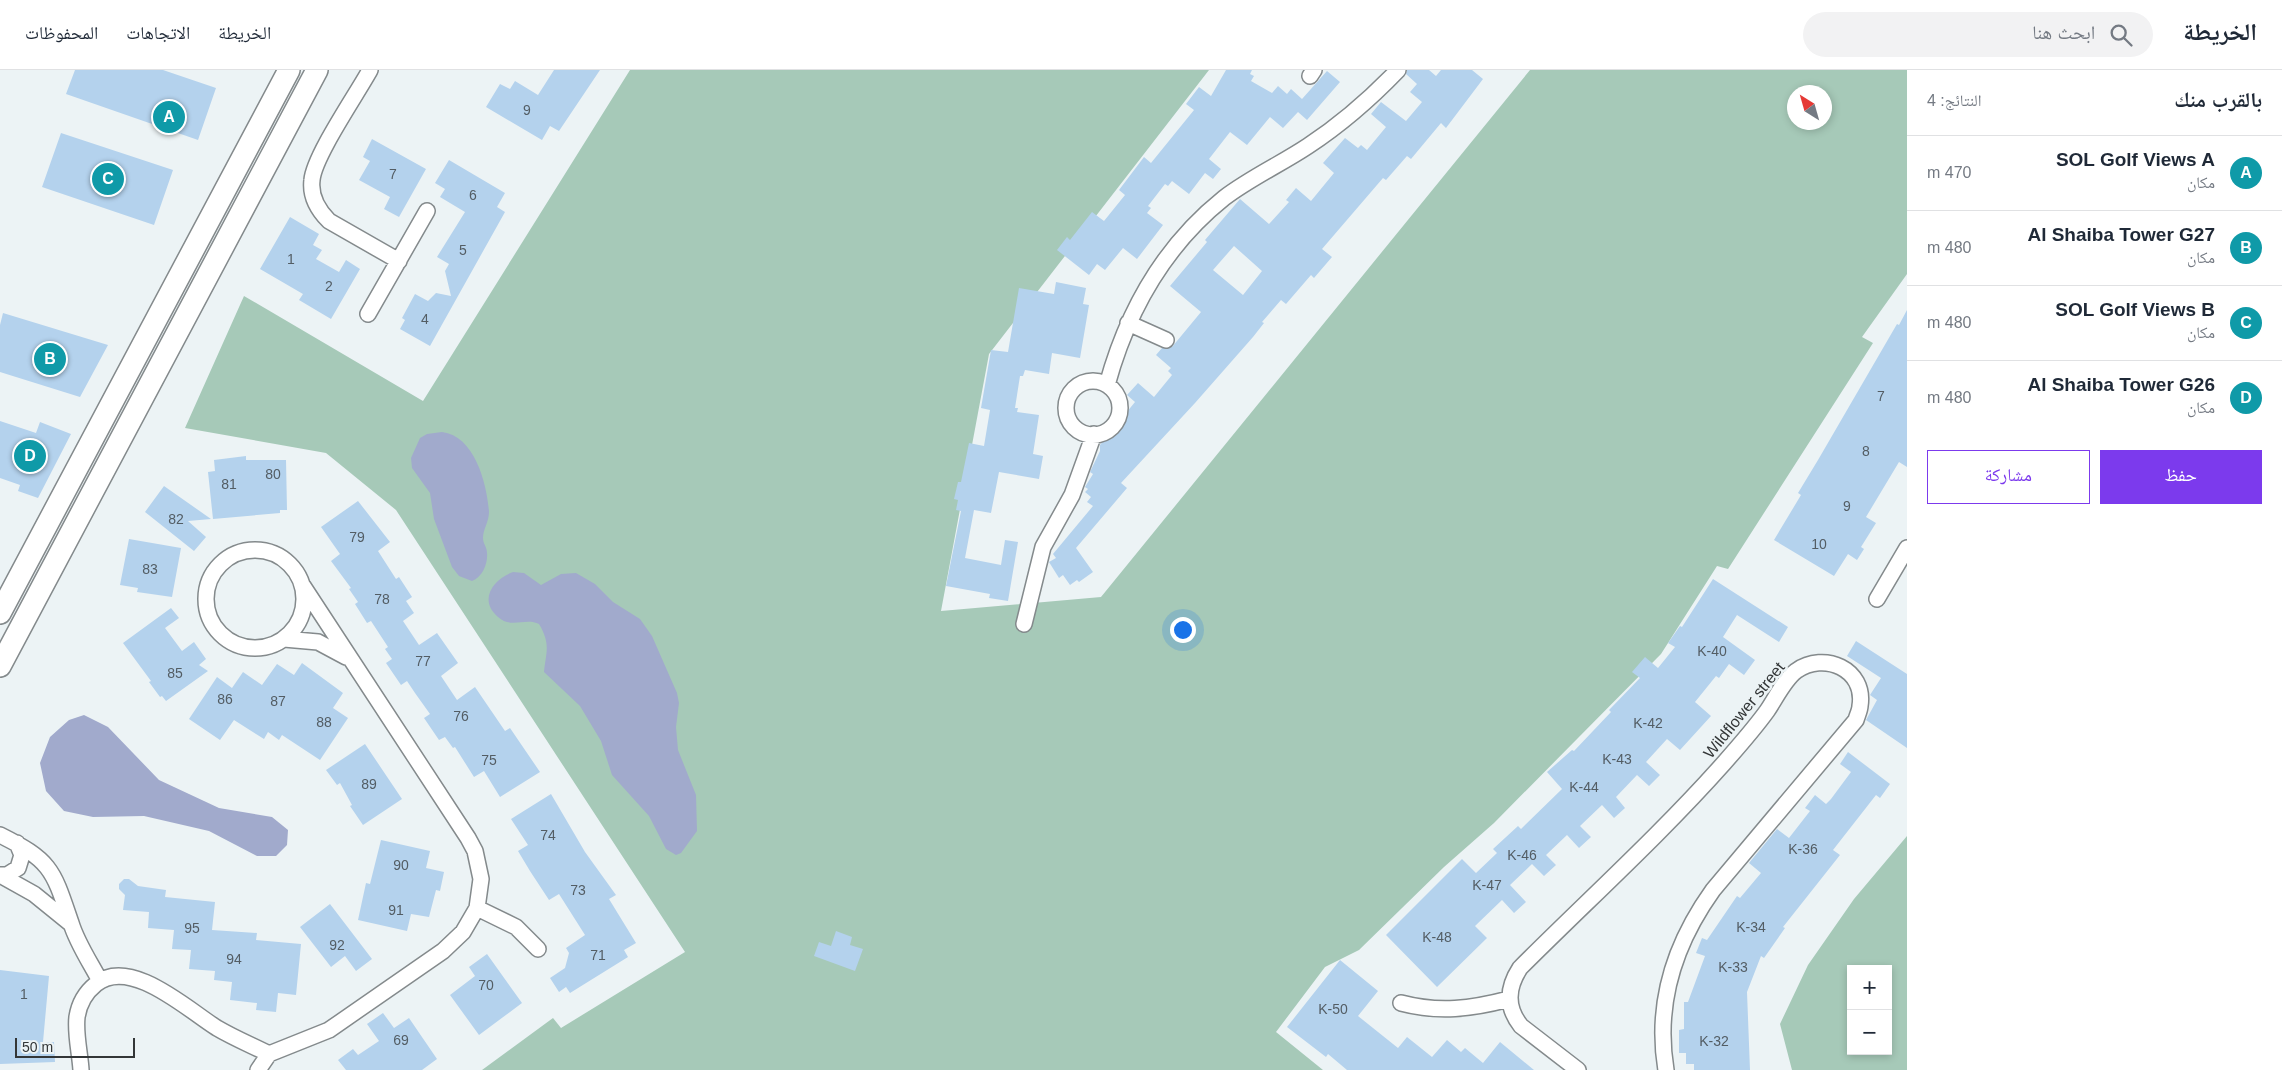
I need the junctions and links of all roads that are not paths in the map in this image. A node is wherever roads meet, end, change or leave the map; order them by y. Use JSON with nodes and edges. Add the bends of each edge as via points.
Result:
{"nodes":[{"id":1,"x":288,"y":70,"type":"edge"},
{"id":2,"x":317,"y":70,"type":"edge"},
{"id":3,"x":370,"y":70,"type":"edge"},
{"id":4,"x":1398,"y":70,"type":"edge"},
{"id":5,"x":427,"y":211,"type":"dead end"},
{"id":6,"x":399,"y":261,"type":"junction"},
{"id":7,"x":368,"y":314,"type":"dead end"},
{"id":8,"x":1128,"y":323,"type":"junction"},
{"id":9,"x":1166,"y":340,"type":"dead end"},
{"id":10,"x":1107,"y":385,"type":"junction"},
{"id":11,"x":1094,"y":434,"type":"junction"},
{"id":12,"x":1907,"y":548,"type":"edge"},
{"id":13,"x":303,"y":586,"type":"junction"},
{"id":14,"x":1877,"y":599,"type":"dead end"},
{"id":15,"x":0,"y":613,"type":"edge"},
{"id":16,"x":1024,"y":624,"type":"dead end"},
{"id":17,"x":284,"y":639,"type":"junction"},
{"id":18,"x":348,"y":659,"type":"junction"},
{"id":19,"x":0,"y":666,"type":"edge"},
{"id":20,"x":0,"y":835,"type":"edge"},
{"id":21,"x":16,"y":843,"type":"junction"},
{"id":22,"x":0,"y":875,"type":"edge"},
{"id":23,"x":477,"y":908,"type":"junction"},
{"id":24,"x":71,"y":924,"type":"junction"},
{"id":25,"x":538,"y":949,"type":"dead end"},
{"id":26,"x":100,"y":981,"type":"junction"},
{"id":27,"x":1509,"y":999,"type":"junction"},
{"id":28,"x":1401,"y":1003,"type":"dead end"},
{"id":29,"x":269,"y":1054,"type":"junction"},
{"id":30,"x":82,"y":1070,"type":"edge"},
{"id":31,"x":258,"y":1070,"type":"edge"},
{"id":32,"x":1578,"y":1070,"type":"edge"},
{"id":33,"x":1666,"y":1070,"type":"edge"}],
"edges":[{"from":1,"to":15,"type":"street"},
{"from":2,"to":19,"type":"street"},
{"from":3,"to":6,"type":"street","via":[[314,168],[312,191],[320,213],[328,222]]},
{"from":4,"to":8,"type":"street","via":[[1320,138],[1226,197],[1205,215],[1164,262]]},
{"from":5,"to":6,"type":"street"},
{"from":6,"to":7,"type":"street"},
{"from":8,"to":9,"type":"street"},
{"from":8,"to":10,"type":"street"},
{"from":10,"to":11,"type":"street","via":[[1117,398],[1118,414],[1109,428]]},
{"from":10,"to":11,"type":"street","via":[[1089,381],[1073,389],[1068,397],[1066,414],[1070,422],[1076,429]]},
{"from":11,"to":16,"type":"street","via":[[1072,495],[1043,547]]},
{"from":12,"to":14,"type":"street"},
{"from":13,"to":17,"type":"street","via":[[299,621]]},
{"from":13,"to":17,"type":"street","via":[[290,564],[267,551],[254,550],[241,552],[218,566],[209,583],[208,615],[223,637],[234,644],[260,648]]},
{"from":13,"to":18,"type":"street"},
{"from":17,"to":18,"type":"street","via":[[318,642]]},
{"from":18,"to":23,"type":"street","via":[[475,851],[481,879]]},
{"from":20,"to":21,"type":"street"},
{"from":21,"to":22,"type":"street","via":[[22,855],[18,868]]},
{"from":21,"to":24,"type":"street","via":[[30,850],[51,872]]},
{"from":22,"to":24,"type":"street","via":[[34,894]]},
{"from":23,"to":25,"type":"street","via":[[516,927]]},
{"from":23,"to":29,"type":"street","via":[[464,932],[443,951],[329,1030]]},
{"from":24,"to":26,"type":"street"},
{"from":26,"to":29,"type":"street","via":[[119,975],[139,979],[216,1027]]},
{"from":26,"to":30,"type":"street","via":[[84,996],[77,1017]]},
{"from":27,"to":28,"type":"street","via":[[1446,1011]]},
{"from":27,"to":32,"type":"street","via":[[1521,1026]]},
{"from":27,"to":33,"type":"street","name":"Wildflower street","via":[[1510,988],[1520,968],[1703,787],[1746,738],[1794,673],[1808,663],[1824,661],[1839,665],[1852,675],[1859,689],[1861,705],[1856,720],[1698,911],[1676,957],[1669,982],[1663,1033]]},
{"from":29,"to":31,"type":"street"}]}
